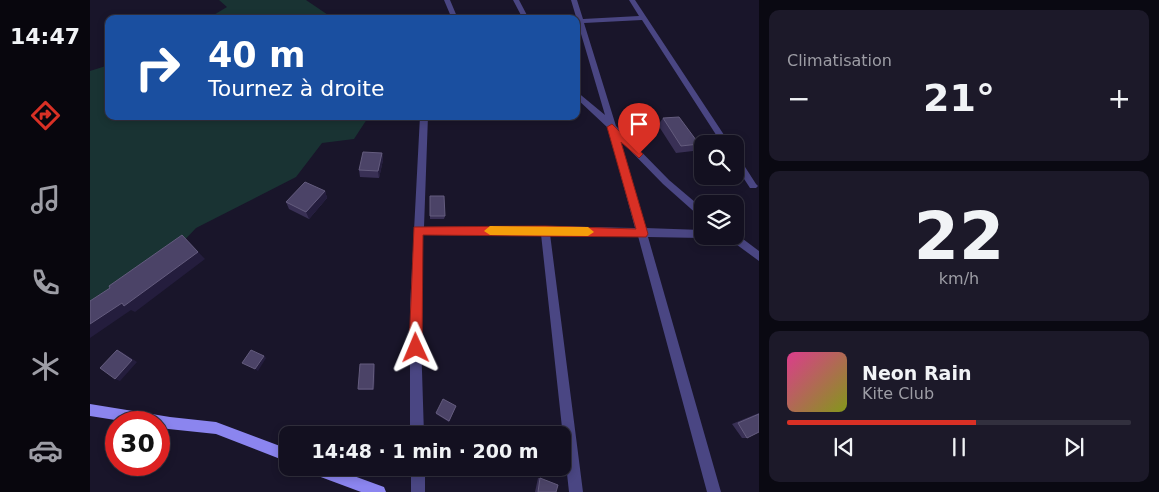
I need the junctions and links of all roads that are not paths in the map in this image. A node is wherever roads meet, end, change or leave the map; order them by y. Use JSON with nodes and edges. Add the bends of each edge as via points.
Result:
{"nodes":[{"id":1,"x":447,"y":0,"type":"edge"},
{"id":2,"x":516,"y":0,"type":"edge"},
{"id":3,"x":574,"y":0,"type":"edge"},
{"id":4,"x":632,"y":0,"type":"edge"},
{"id":5,"x":453,"y":15,"type":"edge"},
{"id":6,"x":524,"y":15,"type":"edge"},
{"id":7,"x":580,"y":15,"type":"edge"},
{"id":8,"x":580,"y":16,"type":"edge"},
{"id":9,"x":643,"y":18,"type":"junction"},
{"id":10,"x":582,"y":21,"type":"junction"},
{"id":11,"x":580,"y":97,"type":"edge"},
{"id":12,"x":424,"y":120,"type":"edge"},
{"id":13,"x":612,"y":127,"type":"junction"},
{"id":14,"x":720,"y":135,"type":"edge"},
{"id":15,"x":744,"y":172,"type":"edge"},
{"id":16,"x":753,"y":186,"type":"dead end"},
{"id":17,"x":694,"y":205,"type":"edge"},
{"id":18,"x":545,"y":230,"type":"junction"},
{"id":19,"x":418,"y":231,"type":"junction"},
{"id":20,"x":642,"y":234,"type":"junction"},
{"id":21,"x":694,"y":234,"type":"edge"},
{"id":22,"x":744,"y":245,"type":"edge"},
{"id":23,"x":759,"y":257,"type":"edge"},
{"id":24,"x":90,"y":410,"type":"edge"},
{"id":25,"x":417,"y":426,"type":"edge"},
{"id":26,"x":279,"y":452,"type":"edge"},
{"id":27,"x":336,"y":476,"type":"edge"},
{"id":28,"x":418,"y":476,"type":"edge"},
{"id":29,"x":379,"y":492,"type":"edge"},
{"id":30,"x":418,"y":492,"type":"edge"},
{"id":31,"x":576,"y":492,"type":"edge"},
{"id":32,"x":714,"y":492,"type":"edge"}],
"edges":[{"from":1,"to":5,"type":"street"},
{"from":2,"to":6,"type":"street"},
{"from":3,"to":7,"type":"street"},
{"from":4,"to":9,"type":"street"},
{"from":8,"to":10,"type":"street"},
{"from":9,"to":10,"type":"street"},
{"from":9,"to":14,"type":"street"},
{"from":10,"to":13,"type":"street"},
{"from":11,"to":13,"type":"street"},
{"from":12,"to":19,"type":"street"},
{"from":13,"to":17,"type":"street"},
{"from":13,"to":20,"type":"street"},
{"from":15,"to":16,"type":"street"},
{"from":18,"to":19,"type":"street"},
{"from":18,"to":20,"type":"street"},
{"from":18,"to":31,"type":"street"},
{"from":19,"to":25,"type":"street","via":[[415,307]]},
{"from":20,"to":21,"type":"street"},
{"from":20,"to":32,"type":"street"},
{"from":22,"to":23,"type":"street"},
{"from":24,"to":26,"type":"street","via":[[216,428]]},
{"from":27,"to":29,"type":"street"},
{"from":28,"to":30,"type":"street"}]}
